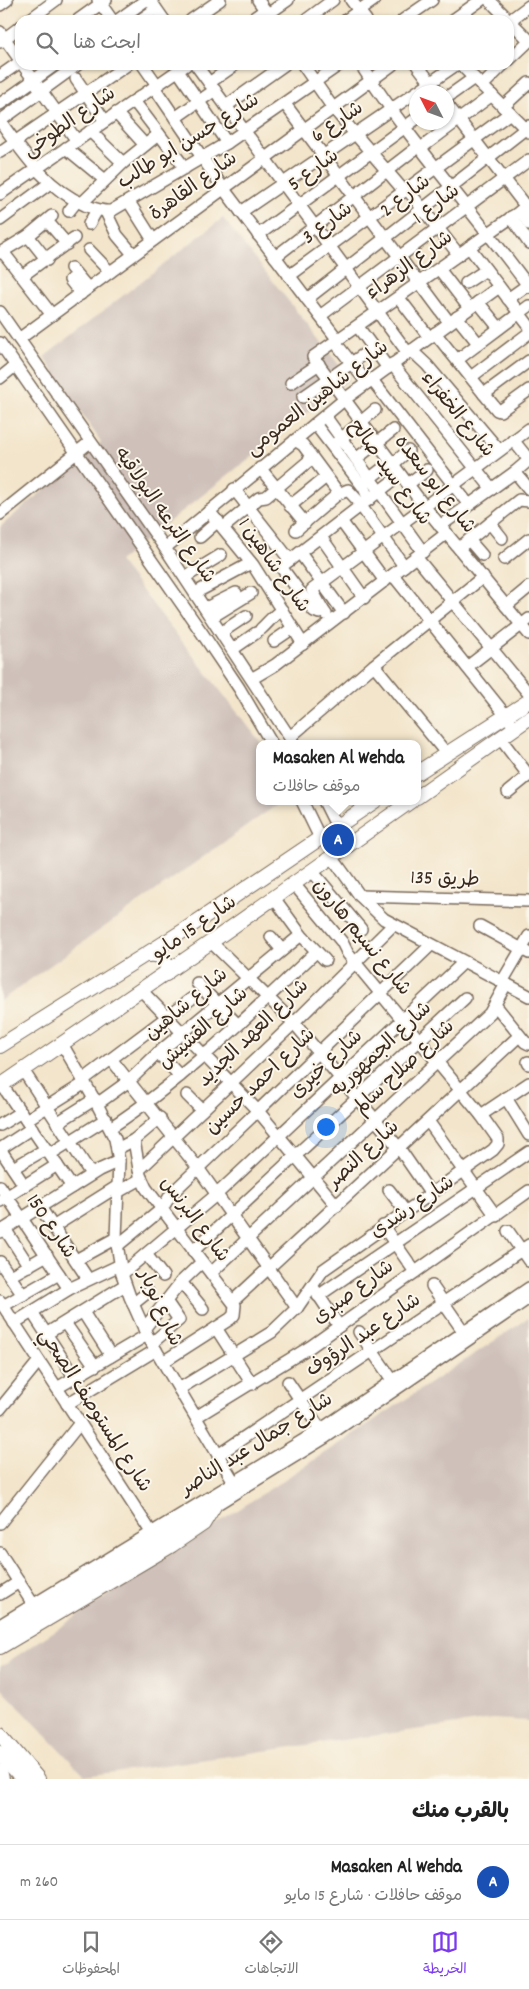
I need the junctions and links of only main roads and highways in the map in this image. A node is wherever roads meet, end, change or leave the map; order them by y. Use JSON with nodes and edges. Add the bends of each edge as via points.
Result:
{"nodes":[{"id":1,"x":529,"y":701,"type":"edge"},
{"id":2,"x":529,"y":718,"type":"edge"},
{"id":3,"x":421,"y":770,"type":"edge"},
{"id":4,"x":421,"y":794,"type":"edge"},
{"id":5,"x":369,"y":805,"type":"edge"},
{"id":6,"x":404,"y":805,"type":"edge"},
{"id":7,"x":191,"y":926,"type":"junction"},
{"id":8,"x":211,"y":942,"type":"junction"},
{"id":9,"x":148,"y":954,"type":"junction"},
{"id":10,"x":166,"y":974,"type":"junction"},
{"id":11,"x":1,"y":1044,"type":"edge"},
{"id":12,"x":1,"y":1086,"type":"edge"},
{"id":13,"x":214,"y":1506,"type":"road end"},
{"id":14,"x":0,"y":1647,"type":"edge"},
{"id":15,"x":0,"y":1734,"type":"edge"},
{"id":16,"x":0,"y":1753,"type":"edge"},
{"id":17,"x":0,"y":1771,"type":"edge"},
{"id":18,"x":2,"y":1779,"type":"edge"},
{"id":19,"x":23,"y":1779,"type":"edge"},
{"id":20,"x":38,"y":1779,"type":"edge"}],
"edges":[{"from":1,"to":3,"type":"main road"},
{"from":2,"to":4,"type":"main road"},
{"from":5,"to":7,"type":"main road","name":"شارع 15 مايو"},
{"from":6,"to":8,"type":"main road","name":"شارع 15 مايو"},
{"from":7,"to":8,"type":"main road","via":[[198,942]]},
{"from":7,"to":9,"type":"main road","name":"شارع 15 مايو"},
{"from":8,"to":10,"type":"main road","name":"شارع 15 مايو"},
{"from":9,"to":10,"type":"main road","via":[[159,955],[164,960]]},
{"from":9,"to":11,"type":"main road","name":"شارع 15 مايو"},
{"from":10,"to":12,"type":"main road","name":"شارع 15 مايو"},
{"from":13,"to":14,"type":"main road","via":[[203,1524],[172,1545]]},
{"from":15,"to":20,"type":"main road"},
{"from":16,"to":19,"type":"main road"},
{"from":17,"to":18,"type":"main road"}]}
